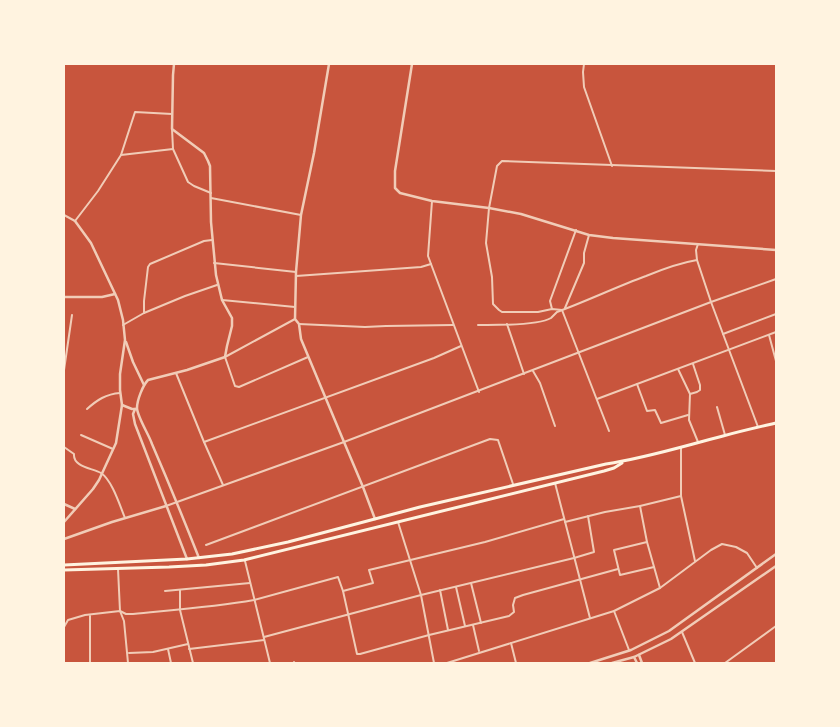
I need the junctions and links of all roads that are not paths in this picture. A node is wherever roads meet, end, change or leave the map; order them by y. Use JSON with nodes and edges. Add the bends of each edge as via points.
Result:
{"nodes":[{"id":1,"x":174,"y":64,"type":"edge"},
{"id":2,"x":329,"y":64,"type":"edge"},
{"id":3,"x":412,"y":64,"type":"edge"},
{"id":4,"x":584,"y":64,"type":"edge"},
{"id":5,"x":172,"y":114,"type":"junction"},
{"id":6,"x":172,"y":129,"type":"junction"},
{"id":7,"x":173,"y":149,"type":"junction"},
{"id":8,"x":121,"y":155,"type":"junction"},
{"id":9,"x":612,"y":166,"type":"junction"},
{"id":10,"x":776,"y":171,"type":"edge"},
{"id":11,"x":211,"y":193,"type":"junction"},
{"id":12,"x":211,"y":198,"type":"junction"},
{"id":13,"x":432,"y":201,"type":"junction"},
{"id":14,"x":489,"y":208,"type":"junction"},
{"id":15,"x":64,"y":215,"type":"edge"},
{"id":16,"x":301,"y":215,"type":"junction"},
{"id":17,"x":75,"y":220,"type":"junction"},
{"id":18,"x":576,"y":230,"type":"junction"},
{"id":19,"x":589,"y":235,"type":"junction"},
{"id":20,"x":212,"y":240,"type":"junction"},
{"id":21,"x":698,"y":244,"type":"junction"},
{"id":22,"x":776,"y":250,"type":"edge"},
{"id":23,"x":697,"y":260,"type":"junction"},
{"id":24,"x":214,"y":263,"type":"junction"},
{"id":25,"x":431,"y":264,"type":"junction"},
{"id":26,"x":296,"y":274,"type":"junction"},
{"id":27,"x":776,"y":279,"type":"edge"},
{"id":28,"x":218,"y":285,"type":"junction"},
{"id":29,"x":115,"y":294,"type":"junction"},
{"id":30,"x":64,"y":297,"type":"edge"},
{"id":31,"x":222,"y":300,"type":"junction"},
{"id":32,"x":711,"y":302,"type":"junction"},
{"id":33,"x":295,"y":307,"type":"junction"},
{"id":34,"x":552,"y":309,"type":"junction"},
{"id":35,"x":563,"y":310,"type":"junction"},
{"id":36,"x":144,"y":313,"type":"junction"},
{"id":37,"x":776,"y":314,"type":"edge"},
{"id":38,"x":72,"y":315,"type":"dead end"},
{"id":39,"x":295,"y":319,"type":"junction"},
{"id":40,"x":299,"y":324,"type":"junction"},
{"id":41,"x":507,"y":324,"type":"junction"},
{"id":42,"x":123,"y":325,"type":"junction"},
{"id":43,"x":453,"y":325,"type":"junction"},
{"id":44,"x":478,"y":325,"type":"dead end"},
{"id":45,"x":776,"y":332,"type":"edge"},
{"id":46,"x":723,"y":334,"type":"junction"},
{"id":47,"x":769,"y":335,"type":"junction"},
{"id":48,"x":125,"y":340,"type":"junction"},
{"id":49,"x":461,"y":346,"type":"junction"},
{"id":50,"x":730,"y":350,"type":"junction"},
{"id":51,"x":580,"y":353,"type":"junction"},
{"id":52,"x":226,"y":357,"type":"junction"},
{"id":53,"x":308,"y":357,"type":"junction"},
{"id":54,"x":776,"y":361,"type":"edge"},
{"id":55,"x":692,"y":364,"type":"junction"},
{"id":56,"x":678,"y":369,"type":"junction"},
{"id":57,"x":64,"y":370,"type":"edge"},
{"id":58,"x":533,"y":371,"type":"junction"},
{"id":59,"x":176,"y":372,"type":"junction"},
{"id":60,"x":524,"y":374,"type":"junction"},
{"id":61,"x":637,"y":384,"type":"junction"},
{"id":62,"x":144,"y":385,"type":"junction"},
{"id":63,"x":478,"y":392,"type":"junction"},
{"id":64,"x":120,"y":393,"type":"junction"},
{"id":65,"x":690,"y":394,"type":"junction"},
{"id":66,"x":326,"y":397,"type":"junction"},
{"id":67,"x":597,"y":399,"type":"junction"},
{"id":68,"x":122,"y":405,"type":"junction"},
{"id":69,"x":716,"y":407,"type":"dead end"},
{"id":70,"x":87,"y":409,"type":"dead end"},
{"id":71,"x":136,"y":409,"type":"junction"},
{"id":72,"x":688,"y":415,"type":"junction"},
{"id":73,"x":776,"y":423,"type":"edge"},
{"id":74,"x":555,"y":426,"type":"dead end"},
{"id":75,"x":758,"y":427,"type":"junction"},
{"id":76,"x":609,"y":431,"type":"dead end"},
{"id":77,"x":81,"y":435,"type":"dead end"},
{"id":78,"x":725,"y":435,"type":"junction"},
{"id":79,"x":204,"y":442,"type":"junction"},
{"id":80,"x":344,"y":442,"type":"junction"},
{"id":81,"x":699,"y":443,"type":"junction"},
{"id":82,"x":64,"y":447,"type":"edge"},
{"id":83,"x":681,"y":448,"type":"junction"},
{"id":84,"x":114,"y":450,"type":"junction"},
{"id":85,"x":624,"y":462,"type":"junction"},
{"id":86,"x":102,"y":474,"type":"junction"},
{"id":87,"x":555,"y":483,"type":"junction"},
{"id":88,"x":223,"y":485,"type":"junction"},
{"id":89,"x":514,"y":486,"type":"junction"},
{"id":90,"x":363,"y":487,"type":"junction"},
{"id":91,"x":681,"y":496,"type":"junction"},
{"id":92,"x":177,"y":503,"type":"junction"},
{"id":93,"x":64,"y":504,"type":"edge"},
{"id":94,"x":166,"y":506,"type":"junction"},
{"id":95,"x":640,"y":506,"type":"junction"},
{"id":96,"x":75,"y":509,"type":"junction"},
{"id":97,"x":588,"y":516,"type":"junction"},
{"id":98,"x":125,"y":518,"type":"junction"},
{"id":99,"x":375,"y":519,"type":"junction"},
{"id":100,"x":564,"y":521,"type":"junction"},
{"id":101,"x":64,"y":522,"type":"edge"},
{"id":102,"x":398,"y":522,"type":"junction"},
{"id":103,"x":64,"y":539,"type":"edge"},
{"id":104,"x":647,"y":542,"type":"junction"},
{"id":105,"x":206,"y":545,"type":"dead end"},
{"id":106,"x":776,"y":554,"type":"edge"},
{"id":107,"x":199,"y":558,"type":"junction"},
{"id":108,"x":574,"y":558,"type":"junction"},
{"id":109,"x":187,"y":559,"type":"junction"},
{"id":110,"x":244,"y":560,"type":"junction"},
{"id":111,"x":410,"y":560,"type":"junction"},
{"id":112,"x":695,"y":561,"type":"junction"},
{"id":113,"x":64,"y":565,"type":"edge"},
{"id":114,"x":776,"y":566,"type":"edge"},
{"id":115,"x":654,"y":567,"type":"junction"},
{"id":116,"x":757,"y":568,"type":"junction"},
{"id":117,"x":118,"y":569,"type":"junction"},
{"id":118,"x":618,"y":569,"type":"junction"},
{"id":119,"x":64,"y":570,"type":"edge"},
{"id":120,"x":579,"y":580,"type":"junction"},
{"id":121,"x":250,"y":582,"type":"junction"},
{"id":122,"x":472,"y":583,"type":"junction"},
{"id":123,"x":456,"y":587,"type":"junction"},
{"id":124,"x":660,"y":588,"type":"junction"},
{"id":125,"x":180,"y":590,"type":"junction"},
{"id":126,"x":440,"y":590,"type":"junction"},
{"id":127,"x":165,"y":591,"type":"dead end"},
{"id":128,"x":342,"y":591,"type":"junction"},
{"id":129,"x":421,"y":595,"type":"junction"},
{"id":130,"x":254,"y":600,"type":"junction"},
{"id":131,"x":180,"y":610,"type":"junction"},
{"id":132,"x":120,"y":611,"type":"junction"},
{"id":133,"x":614,"y":611,"type":"junction"},
{"id":134,"x":90,"y":615,"type":"junction"},
{"id":135,"x":348,"y":615,"type":"junction"},
{"id":136,"x":590,"y":618,"type":"junction"},
{"id":137,"x":480,"y":623,"type":"junction"},
{"id":138,"x":473,"y":624,"type":"junction"},
{"id":139,"x":465,"y":626,"type":"junction"},
{"id":140,"x":776,"y":626,"type":"edge"},
{"id":141,"x":64,"y":627,"type":"edge"},
{"id":142,"x":448,"y":631,"type":"junction"},
{"id":143,"x":682,"y":632,"type":"junction"},
{"id":144,"x":429,"y":635,"type":"junction"},
{"id":145,"x":264,"y":638,"type":"junction"},
{"id":146,"x":511,"y":643,"type":"junction"},
{"id":147,"x":188,"y":644,"type":"junction"},
{"id":148,"x":168,"y":649,"type":"junction"},
{"id":149,"x":190,"y":649,"type":"junction"},
{"id":150,"x":629,"y":650,"type":"junction"},
{"id":151,"x":128,"y":653,"type":"junction"},
{"id":152,"x":479,"y":653,"type":"junction"},
{"id":153,"x":639,"y":654,"type":"junction"},
{"id":154,"x":634,"y":657,"type":"junction"},
{"id":155,"x":90,"y":663,"type":"edge"},
{"id":156,"x":128,"y":663,"type":"edge"},
{"id":157,"x":171,"y":663,"type":"edge"},
{"id":158,"x":192,"y":663,"type":"edge"},
{"id":159,"x":270,"y":663,"type":"edge"},
{"id":160,"x":434,"y":663,"type":"edge"},
{"id":161,"x":447,"y":663,"type":"edge"},
{"id":162,"x":516,"y":663,"type":"edge"},
{"id":163,"x":590,"y":663,"type":"edge"},
{"id":164,"x":612,"y":663,"type":"edge"},
{"id":165,"x":636,"y":663,"type":"edge"},
{"id":166,"x":642,"y":663,"type":"edge"},
{"id":167,"x":695,"y":663,"type":"edge"},
{"id":168,"x":725,"y":663,"type":"edge"}],
"edges":[{"from":1,"to":5,"type":"street"},
{"from":2,"to":16,"type":"street"},
{"from":3,"to":13,"type":"street","via":[[395,171],[396,188],[400,193]]},
{"from":4,"to":9,"type":"street","via":[[584,86]]},
{"from":5,"to":6,"type":"street"},
{"from":5,"to":8,"type":"street","via":[[135,112]]},
{"from":6,"to":7,"type":"street"},
{"from":6,"to":11,"type":"street","via":[[206,156],[210,166]]},
{"from":7,"to":8,"type":"street"},
{"from":7,"to":11,"type":"street","via":[[188,182]]},
{"from":8,"to":17,"type":"street"},
{"from":9,"to":10,"type":"street"},
{"from":9,"to":14,"type":"street","via":[[502,161],[497,166]]},
{"from":11,"to":12,"type":"street"},
{"from":12,"to":16,"type":"street"},
{"from":12,"to":20,"type":"street"},
{"from":13,"to":14,"type":"street"},
{"from":13,"to":25,"type":"street","via":[[428,256]]},
{"from":14,"to":18,"type":"street"},
{"from":14,"to":34,"type":"street","via":[[486,243],[493,304],[502,312]]},
{"from":15,"to":17,"type":"street"},
{"from":16,"to":26,"type":"street"},
{"from":17,"to":29,"type":"street","via":[[91,243]]},
{"from":18,"to":19,"type":"street"},
{"from":18,"to":34,"type":"street","via":[[550,301]]},
{"from":19,"to":21,"type":"street"},
{"from":19,"to":35,"type":"street","via":[[584,263]]},
{"from":20,"to":24,"type":"street"},
{"from":20,"to":36,"type":"street","via":[[150,264]]},
{"from":21,"to":22,"type":"street"},
{"from":21,"to":23,"type":"street"},
{"from":23,"to":32,"type":"street"},
{"from":23,"to":35,"type":"street","via":[[666,268]]},
{"from":24,"to":26,"type":"street"},
{"from":24,"to":28,"type":"street"},
{"from":25,"to":26,"type":"street"},
{"from":25,"to":43,"type":"street"},
{"from":26,"to":33,"type":"street"},
{"from":27,"to":32,"type":"street"},
{"from":28,"to":31,"type":"street"},
{"from":28,"to":36,"type":"street"},
{"from":29,"to":30,"type":"street"},
{"from":29,"to":42,"type":"street"},
{"from":31,"to":33,"type":"street"},
{"from":31,"to":52,"type":"street","via":[[232,318]]},
{"from":32,"to":46,"type":"street"},
{"from":32,"to":51,"type":"street"},
{"from":33,"to":39,"type":"street"},
{"from":34,"to":35,"type":"street"},
{"from":35,"to":41,"type":"street","via":[[537,322]]},
{"from":35,"to":51,"type":"street"},
{"from":36,"to":42,"type":"street"},
{"from":37,"to":46,"type":"street"},
{"from":38,"to":57,"type":"street"},
{"from":39,"to":40,"type":"street"},
{"from":39,"to":52,"type":"street"},
{"from":40,"to":43,"type":"street","via":[[365,328]]},
{"from":40,"to":53,"type":"street"},
{"from":41,"to":44,"type":"street"},
{"from":41,"to":60,"type":"street"},
{"from":42,"to":48,"type":"street"},
{"from":43,"to":49,"type":"street"},
{"from":45,"to":47,"type":"street"},
{"from":46,"to":50,"type":"street"},
{"from":47,"to":50,"type":"street"},
{"from":47,"to":54,"type":"street"},
{"from":48,"to":62,"type":"street"},
{"from":48,"to":64,"type":"street"},
{"from":49,"to":63,"type":"street"},
{"from":49,"to":66,"type":"street"},
{"from":50,"to":55,"type":"street"},
{"from":50,"to":75,"type":"street"},
{"from":51,"to":58,"type":"street"},
{"from":51,"to":67,"type":"street"},
{"from":52,"to":53,"type":"street","via":[[233,382],[239,386]]},
{"from":52,"to":59,"type":"street"},
{"from":53,"to":66,"type":"street"},
{"from":55,"to":56,"type":"street"},
{"from":55,"to":65,"type":"street","via":[[700,390]]},
{"from":56,"to":61,"type":"street"},
{"from":56,"to":65,"type":"street"},
{"from":58,"to":60,"type":"street"},
{"from":58,"to":74,"type":"street"},
{"from":59,"to":62,"type":"street","via":[[150,379]]},
{"from":59,"to":79,"type":"street"},
{"from":60,"to":63,"type":"street"},
{"from":61,"to":67,"type":"street"},
{"from":61,"to":72,"type":"street","via":[[647,411],[655,410],[661,423]]},
{"from":62,"to":71,"type":"street"},
{"from":63,"to":80,"type":"street"},
{"from":64,"to":68,"type":"street"},
{"from":64,"to":70,"type":"street","via":[[103,396]]},
{"from":65,"to":72,"type":"street"},
{"from":66,"to":79,"type":"street"},
{"from":66,"to":80,"type":"street"},
{"from":67,"to":76,"type":"street"},
{"from":68,"to":71,"type":"street"},
{"from":68,"to":84,"type":"street"},
{"from":69,"to":78,"type":"street"},
{"from":71,"to":92,"type":"street"},
{"from":71,"to":94,"type":"street","via":[[133,414],[135,424]]},
{"from":72,"to":81,"type":"street"},
{"from":73,"to":75,"type":"main road"},
{"from":75,"to":78,"type":"main road"},
{"from":77,"to":84,"type":"street"},
{"from":78,"to":81,"type":"main road"},
{"from":79,"to":88,"type":"street"},
{"from":80,"to":88,"type":"street"},
{"from":80,"to":90,"type":"street"},
{"from":81,"to":83,"type":"main road"},
{"from":82,"to":86,"type":"street","via":[[74,454],[75,462]]},
{"from":83,"to":85,"type":"main road"},
{"from":83,"to":91,"type":"street"},
{"from":84,"to":86,"type":"street"},
{"from":85,"to":87,"type":"main road","via":[[614,468]]},
{"from":85,"to":89,"type":"main road"},
{"from":86,"to":96,"type":"street"},
{"from":86,"to":98,"type":"street","via":[[114,490]]},
{"from":87,"to":100,"type":"street"},
{"from":87,"to":102,"type":"main road"},
{"from":88,"to":92,"type":"street"},
{"from":89,"to":90,"type":"street","via":[[498,440],[490,439]]},
{"from":89,"to":99,"type":"main road"},
{"from":90,"to":99,"type":"street"},
{"from":90,"to":105,"type":"street"},
{"from":91,"to":95,"type":"street"},
{"from":91,"to":112,"type":"street"},
{"from":92,"to":94,"type":"street"},
{"from":92,"to":107,"type":"street"},
{"from":93,"to":96,"type":"street"},
{"from":94,"to":98,"type":"street"},
{"from":94,"to":109,"type":"street"},
{"from":95,"to":97,"type":"street"},
{"from":95,"to":104,"type":"street"},
{"from":96,"to":101,"type":"street"},
{"from":97,"to":100,"type":"street"},
{"from":97,"to":108,"type":"street","via":[[594,552]]},
{"from":98,"to":103,"type":"street"},
{"from":99,"to":107,"type":"main road","via":[[244,552]]},
{"from":100,"to":108,"type":"street"},
{"from":100,"to":111,"type":"street"},
{"from":102,"to":110,"type":"main road"},
{"from":102,"to":111,"type":"street"},
{"from":104,"to":115,"type":"street"},
{"from":104,"to":118,"type":"street","via":[[614,550]]},
{"from":106,"to":116,"type":"street"},
{"from":107,"to":109,"type":"main road"},
{"from":108,"to":120,"type":"street"},
{"from":108,"to":122,"type":"street"},
{"from":109,"to":113,"type":"main road"},
{"from":110,"to":117,"type":"main road"},
{"from":110,"to":121,"type":"street"},
{"from":111,"to":128,"type":"street","via":[[369,570],[373,583]]},
{"from":111,"to":129,"type":"street"},
{"from":112,"to":116,"type":"street","via":[[722,544],[747,554]]},
{"from":112,"to":124,"type":"street"},
{"from":114,"to":143,"type":"street"},
{"from":115,"to":118,"type":"street","via":[[620,575]]},
{"from":115,"to":124,"type":"street"},
{"from":116,"to":150,"type":"street","via":[[669,631]]},
{"from":117,"to":119,"type":"main road"},
{"from":117,"to":132,"type":"street"},
{"from":118,"to":120,"type":"street"},
{"from":120,"to":136,"type":"street"},
{"from":120,"to":137,"type":"street","via":[[515,598],[514,612],[509,616]]},
{"from":121,"to":125,"type":"street"},
{"from":121,"to":130,"type":"street"},
{"from":122,"to":123,"type":"street"},
{"from":122,"to":137,"type":"street"},
{"from":123,"to":126,"type":"street"},
{"from":123,"to":139,"type":"street"},
{"from":124,"to":133,"type":"street"},
{"from":125,"to":127,"type":"street"},
{"from":125,"to":131,"type":"street"},
{"from":126,"to":129,"type":"street"},
{"from":126,"to":142,"type":"street"},
{"from":128,"to":130,"type":"street","via":[[338,577]]},
{"from":128,"to":135,"type":"street"},
{"from":129,"to":135,"type":"street"},
{"from":129,"to":144,"type":"street"},
{"from":130,"to":131,"type":"street"},
{"from":130,"to":145,"type":"street"},
{"from":131,"to":132,"type":"street","via":[[133,614]]},
{"from":131,"to":147,"type":"street"},
{"from":132,"to":134,"type":"street"},
{"from":132,"to":151,"type":"street"},
{"from":133,"to":136,"type":"street"},
{"from":133,"to":150,"type":"street"},
{"from":134,"to":141,"type":"street","via":[[68,620]]},
{"from":134,"to":155,"type":"street"},
{"from":135,"to":144,"type":"street","via":[[357,654]]},
{"from":135,"to":145,"type":"street"},
{"from":136,"to":146,"type":"street"},
{"from":137,"to":138,"type":"street"},
{"from":138,"to":139,"type":"street"},
{"from":138,"to":152,"type":"street"},
{"from":139,"to":142,"type":"street"},
{"from":140,"to":168,"type":"street"},
{"from":142,"to":144,"type":"street"},
{"from":143,"to":153,"type":"street"},
{"from":143,"to":167,"type":"street"},
{"from":144,"to":160,"type":"street"},
{"from":145,"to":149,"type":"street"},
{"from":145,"to":159,"type":"street"},
{"from":146,"to":152,"type":"street"},
{"from":146,"to":162,"type":"street"},
{"from":147,"to":148,"type":"street"},
{"from":147,"to":149,"type":"street"},
{"from":148,"to":151,"type":"street"},
{"from":148,"to":157,"type":"street"},
{"from":149,"to":158,"type":"street"},
{"from":150,"to":163,"type":"street"},
{"from":151,"to":156,"type":"street"},
{"from":152,"to":161,"type":"street"},
{"from":153,"to":154,"type":"street"},
{"from":153,"to":166,"type":"street"},
{"from":154,"to":164,"type":"street"},
{"from":154,"to":165,"type":"street"}]}
